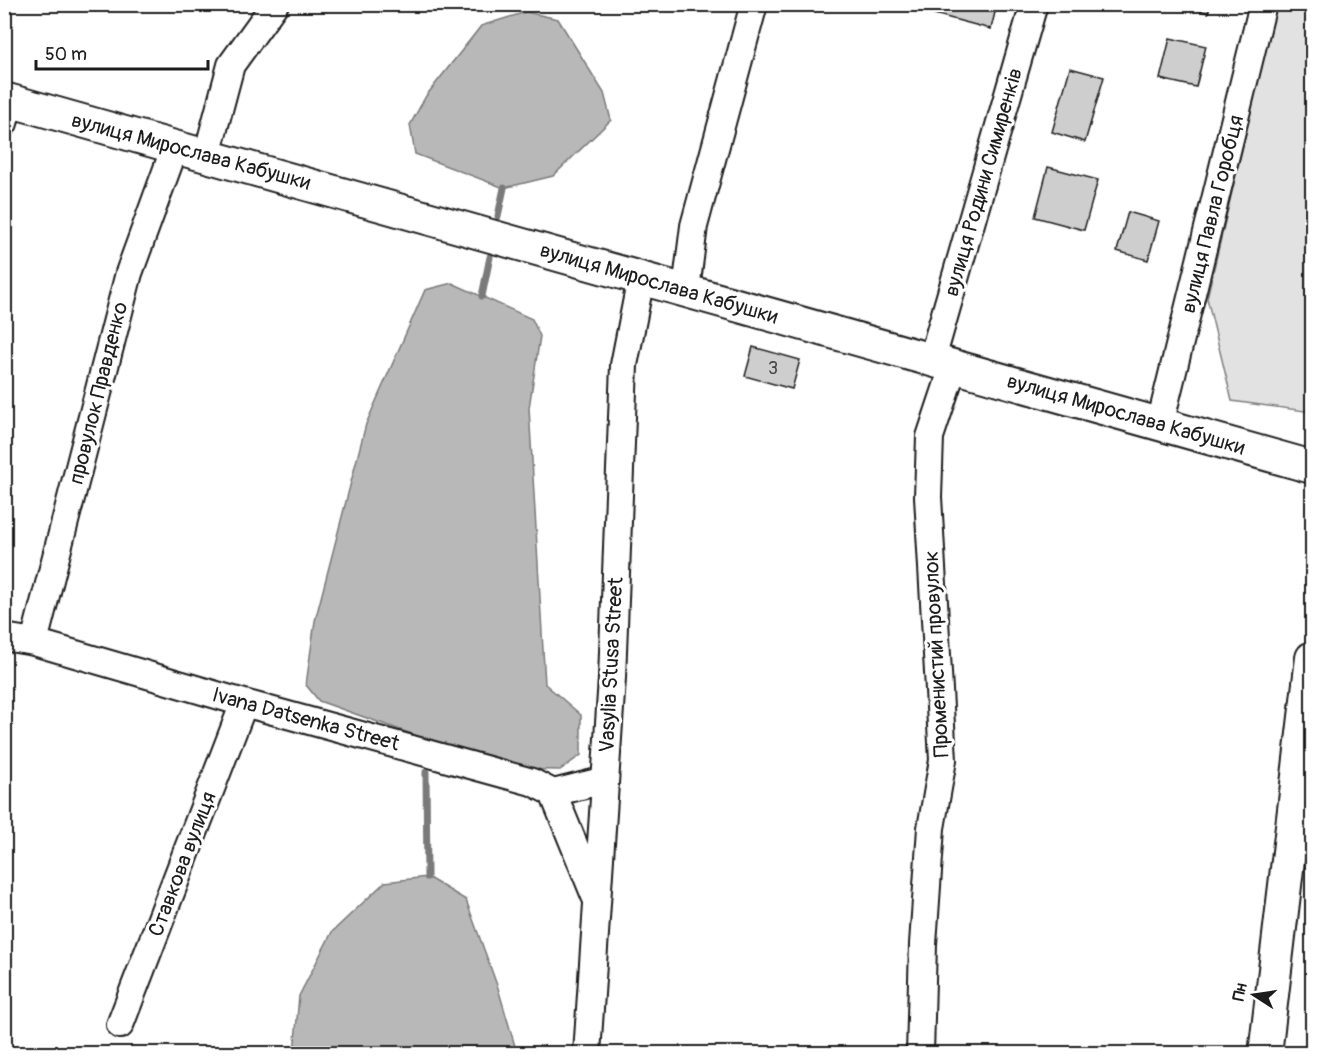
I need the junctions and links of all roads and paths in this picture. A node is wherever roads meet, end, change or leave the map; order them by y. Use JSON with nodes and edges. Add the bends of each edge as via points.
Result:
{"nodes":[{"id":1,"x":275,"y":4,"type":"edge"},
{"id":2,"x":754,"y":4,"type":"edge"},
{"id":3,"x":1034,"y":4,"type":"edge"},
{"id":4,"x":1263,"y":4,"type":"edge"},
{"id":5,"x":6,"y":107,"type":"edge"},
{"id":6,"x":175,"y":147,"type":"junction"},
{"id":7,"x":207,"y":154,"type":"junction"},
{"id":8,"x":641,"y":278,"type":"junction"},
{"id":9,"x":686,"y":290,"type":"junction"},
{"id":10,"x":943,"y":362,"type":"junction"},
{"id":11,"x":1160,"y":424,"type":"junction"},
{"id":12,"x":1312,"y":467,"type":"edge"},
{"id":13,"x":4,"y":638,"type":"edge"},
{"id":14,"x":34,"y":642,"type":"junction"},
{"id":15,"x":1312,"y":658,"type":"edge"},
{"id":16,"x":244,"y":703,"type":"junction"},
{"id":17,"x":605,"y":780,"type":"junction"},
{"id":18,"x":552,"y":793,"type":"junction"},
{"id":19,"x":597,"y":900,"type":"junction"},
{"id":20,"x":120,"y":1025,"type":"dead end"},
{"id":21,"x":587,"y":1053,"type":"edge"},
{"id":22,"x":920,"y":1053,"type":"edge"},
{"id":23,"x":1265,"y":1053,"type":"edge"}],
"edges":[{"from":1,"to":7,"type":"street","via":[[231,65]]},
{"from":2,"to":9,"type":"street","via":[[694,226]]},
{"from":3,"to":10,"type":"street","name":"вулиця Родини Симиренків"},
{"from":4,"to":11,"type":"street","name":"вулиця Павла Горобця"},
{"from":5,"to":6,"type":"street","name":"вулиця Мирослава Кабушки"},
{"from":6,"to":7,"type":"street","name":"вулиця Мирослава Кабушки"},
{"from":6,"to":14,"type":"street","name":"провулок Правденко","via":[[129,273]]},
{"from":7,"to":8,"type":"street","name":"вулиця Мирослава Кабушки"},
{"from":8,"to":9,"type":"street","name":"вулиця Мирослава Кабушки"},
{"from":8,"to":17,"type":"street","name":"Vasylia Stusa Street","via":[[624,365]]},
{"from":9,"to":10,"type":"street","name":"вулиця Мирослава Кабушки"},
{"from":10,"to":11,"type":"street","name":"вулиця Мирослава Кабушки"},
{"from":10,"to":22,"type":"street","name":"Променистий провулок","via":[[930,437],[928,497],[943,760],[931,828]]},
{"from":11,"to":12,"type":"street","name":"вулиця Мирослава Кабушки"},
{"from":13,"to":14,"type":"street","name":"Ivana Datsenka Street"},
{"from":14,"to":16,"type":"street","name":"Ivana Datsenka Street"},
{"from":15,"to":23,"type":"street"},
{"from":16,"to":18,"type":"street","name":"Ivana Datsenka Street","via":[[532,782]]},
{"from":16,"to":20,"type":"street","name":"Ставкова вулиця"},
{"from":17,"to":18,"type":"street"},
{"from":17,"to":19,"type":"street","name":"Vasylia Stusa Street"},
{"from":18,"to":19,"type":"street"},
{"from":19,"to":21,"type":"street","name":"Vasylia Stusa Street"}]}
